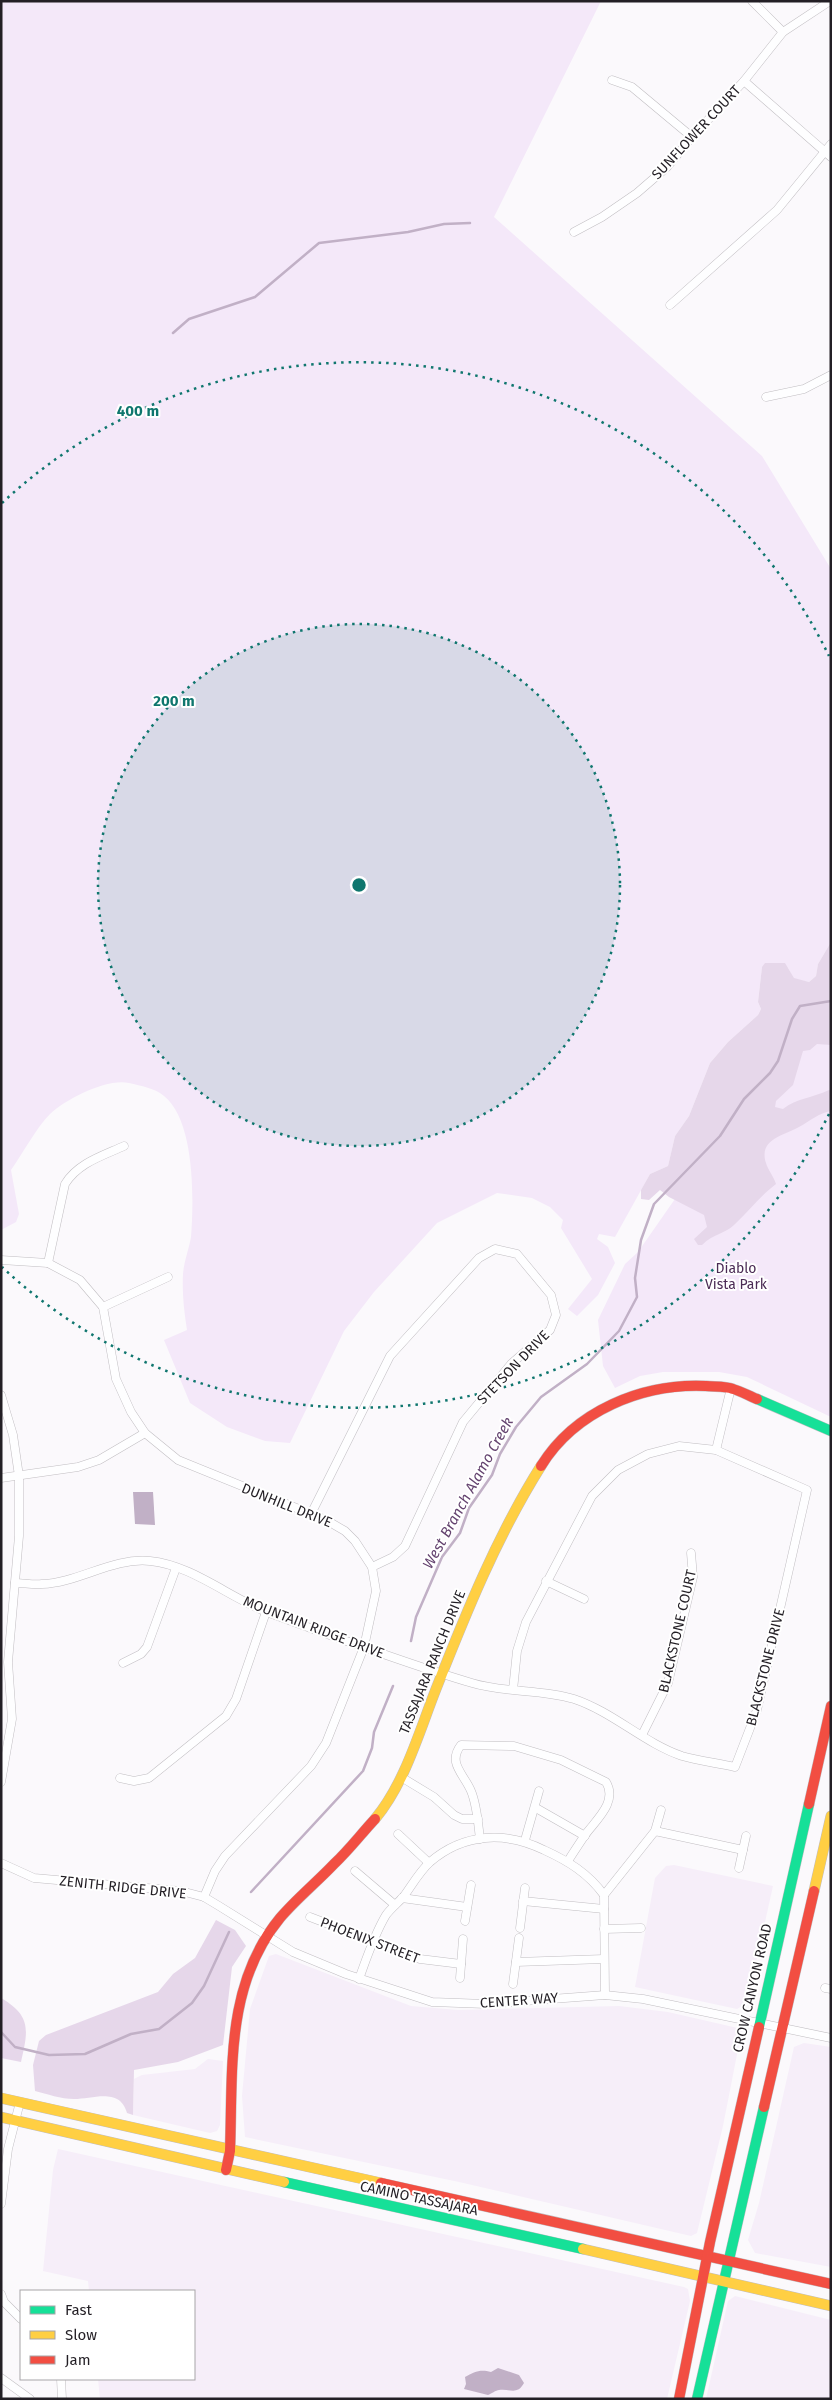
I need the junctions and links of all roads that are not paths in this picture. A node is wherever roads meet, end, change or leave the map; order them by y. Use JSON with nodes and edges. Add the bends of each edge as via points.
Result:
{"nodes":[{"id":1,"x":752,"y":1,"type":"edge"},
{"id":2,"x":830,"y":1,"type":"edge"},
{"id":3,"x":783,"y":32,"type":"junction"},
{"id":4,"x":612,"y":80,"type":"dead end"},
{"id":5,"x":744,"y":81,"type":"junction"},
{"id":6,"x":692,"y":137,"type":"junction"},
{"id":7,"x":831,"y":144,"type":"edge"},
{"id":8,"x":824,"y":152,"type":"junction"},
{"id":9,"x":831,"y":157,"type":"edge"},
{"id":10,"x":574,"y":232,"type":"dead end"},
{"id":11,"x":670,"y":305,"type":"dead end"},
{"id":12,"x":831,"y":375,"type":"edge"},
{"id":13,"x":766,"y":397,"type":"dead end"},
{"id":14,"x":124,"y":1146,"type":"dead end"},
{"id":15,"x":1,"y":1260,"type":"edge"},
{"id":16,"x":48,"y":1263,"type":"junction"},
{"id":17,"x":168,"y":1277,"type":"dead end"},
{"id":18,"x":103,"y":1307,"type":"junction"},
{"id":19,"x":731,"y":1388,"type":"junction"},
{"id":20,"x":1,"y":1395,"type":"edge"},
{"id":21,"x":831,"y":1431,"type":"edge"},
{"id":22,"x":145,"y":1433,"type":"junction"},
{"id":23,"x":716,"y":1450,"type":"junction"},
{"id":24,"x":19,"y":1476,"type":"junction"},
{"id":25,"x":1,"y":1478,"type":"edge"},
{"id":26,"x":312,"y":1514,"type":"junction"},
{"id":27,"x":691,"y":1553,"type":"dead end"},
{"id":28,"x":372,"y":1567,"type":"junction"},
{"id":29,"x":176,"y":1568,"type":"junction"},
{"id":30,"x":546,"y":1581,"type":"junction"},
{"id":31,"x":15,"y":1582,"type":"junction"},
{"id":32,"x":584,"y":1599,"type":"dead end"},
{"id":33,"x":266,"y":1612,"type":"junction"},
{"id":34,"x":364,"y":1647,"type":"junction"},
{"id":35,"x":124,"y":1663,"type":"dead end"},
{"id":36,"x":442,"y":1673,"type":"junction"},
{"id":37,"x":513,"y":1690,"type":"junction"},
{"id":38,"x":831,"y":1706,"type":"edge"},
{"id":39,"x":642,"y":1735,"type":"junction"},
{"id":40,"x":401,"y":1777,"type":"junction"},
{"id":41,"x":120,"y":1778,"type":"dead end"},
{"id":42,"x":1,"y":1782,"type":"edge"},
{"id":43,"x":540,"y":1791,"type":"dead end"},
{"id":44,"x":536,"y":1808,"type":"junction"},
{"id":45,"x":661,"y":1810,"type":"dead end"},
{"id":46,"x":831,"y":1816,"type":"edge"},
{"id":47,"x":478,"y":1819,"type":"junction"},
{"id":48,"x":655,"y":1831,"type":"junction"},
{"id":49,"x":398,"y":1834,"type":"dead end"},
{"id":50,"x":585,"y":1836,"type":"junction"},
{"id":51,"x":746,"y":1836,"type":"dead end"},
{"id":52,"x":480,"y":1838,"type":"junction"},
{"id":53,"x":525,"y":1840,"type":"junction"},
{"id":54,"x":743,"y":1850,"type":"junction"},
{"id":55,"x":568,"y":1861,"type":"junction"},
{"id":56,"x":1,"y":1863,"type":"edge"},
{"id":57,"x":429,"y":1863,"type":"junction"},
{"id":58,"x":739,"y":1868,"type":"dead end"},
{"id":59,"x":354,"y":1871,"type":"dead end"},
{"id":60,"x":471,"y":1885,"type":"dead end"},
{"id":61,"x":525,"y":1888,"type":"dead end"},
{"id":62,"x":604,"y":1895,"type":"junction"},
{"id":63,"x":204,"y":1897,"type":"junction"},
{"id":64,"x":402,"y":1898,"type":"junction"},
{"id":65,"x":523,"y":1901,"type":"junction"},
{"id":66,"x":395,"y":1905,"type":"junction"},
{"id":67,"x":467,"y":1907,"type":"junction"},
{"id":68,"x":604,"y":1909,"type":"junction"},
{"id":69,"x":310,"y":1917,"type":"dead end"},
{"id":70,"x":465,"y":1920,"type":"dead end"},
{"id":71,"x":520,"y":1928,"type":"dead end"},
{"id":72,"x":640,"y":1928,"type":"dead end"},
{"id":73,"x":604,"y":1929,"type":"junction"},
{"id":74,"x":267,"y":1936,"type":"junction"},
{"id":75,"x":519,"y":1938,"type":"dead end"},
{"id":76,"x":463,"y":1939,"type":"dead end"},
{"id":77,"x":373,"y":1942,"type":"junction"},
{"id":78,"x":604,"y":1959,"type":"junction"},
{"id":79,"x":516,"y":1962,"type":"junction"},
{"id":80,"x":461,"y":1964,"type":"junction"},
{"id":81,"x":460,"y":1978,"type":"dead end"},
{"id":82,"x":360,"y":1979,"type":"junction"},
{"id":83,"x":513,"y":1984,"type":"dead end"},
{"id":84,"x":605,"y":1995,"type":"junction"},
{"id":85,"x":758,"y":2023,"type":"junction"},
{"id":86,"x":782,"y":2028,"type":"junction"},
{"id":87,"x":831,"y":2038,"type":"edge"},
{"id":88,"x":1,"y":2098,"type":"edge"},
{"id":89,"x":20,"y":2102,"type":"junction"},
{"id":90,"x":1,"y":2117,"type":"edge"},
{"id":91,"x":14,"y":2120,"type":"junction"},
{"id":92,"x":230,"y":2151,"type":"junction"},
{"id":93,"x":226,"y":2170,"type":"junction"},
{"id":94,"x":1,"y":2204,"type":"edge"},
{"id":95,"x":707,"y":2255,"type":"junction"},
{"id":96,"x":728,"y":2260,"type":"junction"},
{"id":97,"x":703,"y":2276,"type":"junction"},
{"id":98,"x":724,"y":2281,"type":"junction"},
{"id":99,"x":831,"y":2284,"type":"edge"},
{"id":100,"x":1,"y":2294,"type":"edge"},
{"id":101,"x":831,"y":2306,"type":"edge"},
{"id":102,"x":20,"y":2318,"type":"edge"},
{"id":103,"x":1,"y":2378,"type":"edge"},
{"id":104,"x":61,"y":2380,"type":"edge"},
{"id":105,"x":30,"y":2399,"type":"edge"},
{"id":106,"x":62,"y":2399,"type":"edge"},
{"id":107,"x":679,"y":2399,"type":"edge"},
{"id":108,"x":697,"y":2399,"type":"edge"}],
"edges":[{"from":1,"to":3,"type":"street"},
{"from":2,"to":3,"type":"street","name":"SUNFLOWER COURT"},
{"from":3,"to":5,"type":"street","name":"SUNFLOWER COURT"},
{"from":4,"to":6,"type":"street","via":[[632,87]]},
{"from":5,"to":6,"type":"street","name":"SUNFLOWER COURT"},
{"from":5,"to":8,"type":"street"},
{"from":6,"to":10,"type":"street","name":"SUNFLOWER COURT","via":[[667,167],[637,193]]},
{"from":7,"to":8,"type":"street"},
{"from":8,"to":9,"type":"street"},
{"from":8,"to":11,"type":"street","via":[[777,210]]},
{"from":12,"to":13,"type":"street","via":[[804,389]]},
{"from":14,"to":16,"type":"street","via":[[90,1161],[72,1174],[65,1184]]},
{"from":15,"to":16,"type":"street"},
{"from":16,"to":18,"type":"street","via":[[80,1280]]},
{"from":17,"to":18,"type":"street"},
{"from":18,"to":22,"type":"street","name":"DUNHILL DRIVE","via":[[116,1380]]},
{"from":19,"to":21,"type":"main road","name":"TASSAJARA RANCH DRIVE"},
{"from":19,"to":23,"type":"street"},
{"from":19,"to":36,"type":"main road","name":"TASSAJARA RANCH DRIVE","via":[[681,1385],[621,1399],[586,1419],[563,1438],[525,1491],[464,1616]]},
{"from":20,"to":24,"type":"street","via":[[13,1435]]},
{"from":22,"to":24,"type":"street","via":[[99,1460],[78,1467]]},
{"from":22,"to":26,"type":"street","name":"DUNHILL DRIVE","via":[[178,1460]]},
{"from":23,"to":30,"type":"street","name":"BLACKSTONE DRIVE","via":[[679,1446],[648,1454],[618,1470],[592,1496]]},
{"from":23,"to":39,"type":"street","name":"BLACKSTONE DRIVE","via":[[807,1490],[757,1710],[735,1767],[682,1755]]},
{"from":24,"to":25,"type":"street"},
{"from":24,"to":31,"type":"street"},
{"from":26,"to":28,"type":"street","name":"DUNHILL DRIVE","via":[[345,1531],[365,1553]]},
{"from":26,"to":28,"type":"street","name":"STETSON DRIVE","via":[[390,1356],[478,1258],[495,1249],[517,1254],[551,1296],[556,1314],[550,1330],[511,1364],[473,1408],[463,1422],[405,1546],[393,1557]]},
{"from":27,"to":39,"type":"street","name":"BLACKSTONE COURT","via":[[692,1576],[668,1683]]},
{"from":28,"to":34,"type":"street","name":"DUNHILL DRIVE","via":[[376,1591]]},
{"from":29,"to":31,"type":"street","name":"MOUNTAIN RIDGE DRIVE","via":[[151,1561],[129,1562],[42,1584]]},
{"from":29,"to":33,"type":"street","name":"MOUNTAIN RIDGE DRIVE","via":[[201,1577]]},
{"from":29,"to":35,"type":"street","via":[[147,1647]]},
{"from":30,"to":32,"type":"street"},
{"from":30,"to":37,"type":"street","name":"BLACKSTONE DRIVE","via":[[526,1622],[517,1651]]},
{"from":31,"to":42,"type":"street","via":[[8,1662],[12,1719]]},
{"from":33,"to":34,"type":"street","name":"MOUNTAIN RIDGE DRIVE"},
{"from":33,"to":41,"type":"street","via":[[236,1699],[226,1716],[149,1778],[134,1782]]},
{"from":34,"to":36,"type":"street","name":"MOUNTAIN RIDGE DRIVE"},
{"from":34,"to":63,"type":"street","name":"DUNHILL DRIVE","via":[[326,1743],[311,1766],[225,1856]]},
{"from":36,"to":37,"type":"street","name":"BLACKSTONE DRIVE","via":[[474,1684]]},
{"from":36,"to":40,"type":"main road","name":"TASSAJARA RANCH DRIVE"},
{"from":37,"to":39,"type":"street","name":"BLACKSTONE DRIVE","via":[[575,1700]]},
{"from":38,"to":85,"type":"main road","name":"CROW CANYON ROAD"},
{"from":40,"to":47,"type":"street","via":[[434,1797],[454,1815],[462,1819]]},
{"from":40,"to":74,"type":"main road","name":"TASSAJARA RANCH DRIVE","via":[[382,1810],[359,1839],[281,1917]]},
{"from":43,"to":44,"type":"street"},
{"from":44,"to":50,"type":"street"},
{"from":44,"to":53,"type":"street"},
{"from":45,"to":48,"type":"street"},
{"from":46,"to":86,"type":"main road"},
{"from":47,"to":50,"type":"street","via":[[471,1790],[455,1762],[457,1751],[461,1745],[514,1746],[561,1760],[606,1782],[610,1788],[609,1800]]},
{"from":47,"to":52,"type":"street"},
{"from":48,"to":54,"type":"street"},
{"from":48,"to":62,"type":"street"},
{"from":49,"to":57,"type":"street"},
{"from":50,"to":55,"type":"street"},
{"from":51,"to":54,"type":"street"},
{"from":52,"to":53,"type":"street"},
{"from":52,"to":57,"type":"street","via":[[457,1846]]},
{"from":53,"to":55,"type":"street"},
{"from":54,"to":58,"type":"street"},
{"from":55,"to":62,"type":"street","via":[[595,1882]]},
{"from":56,"to":63,"type":"street","name":"ZENITH RIDGE DRIVE","via":[[34,1878],[180,1890]]},
{"from":57,"to":64,"type":"street"},
{"from":59,"to":66,"type":"street"},
{"from":60,"to":67,"type":"street"},
{"from":61,"to":65,"type":"street"},
{"from":62,"to":68,"type":"street"},
{"from":63,"to":74,"type":"street","name":"ZENITH RIDGE DRIVE"},
{"from":64,"to":66,"type":"street"},
{"from":64,"to":67,"type":"street"},
{"from":65,"to":68,"type":"street"},
{"from":65,"to":71,"type":"street"},
{"from":66,"to":77,"type":"street"},
{"from":67,"to":70,"type":"street"},
{"from":68,"to":73,"type":"street"},
{"from":69,"to":77,"type":"street","name":"PHOENIX STREET"},
{"from":72,"to":73,"type":"street"},
{"from":73,"to":78,"type":"street"},
{"from":74,"to":82,"type":"street","name":"CENTER WAY","via":[[293,1952]]},
{"from":74,"to":92,"type":"main road","name":"TASSAJARA RANCH DRIVE","via":[[240,1996],[235,2030]]},
{"from":75,"to":79,"type":"street"},
{"from":76,"to":80,"type":"street"},
{"from":77,"to":80,"type":"street","name":"PHOENIX STREET","via":[[420,1959]]},
{"from":77,"to":82,"type":"street"},
{"from":78,"to":79,"type":"street"},
{"from":78,"to":84,"type":"street"},
{"from":79,"to":83,"type":"street"},
{"from":80,"to":81,"type":"street"},
{"from":82,"to":84,"type":"street","name":"CENTER WAY","via":[[432,2002],[457,2004]]},
{"from":84,"to":85,"type":"street","name":"CENTER WAY","via":[[642,1998]]},
{"from":85,"to":86,"type":"street","name":"CENTER WAY"},
{"from":85,"to":95,"type":"main road","name":"CROW CANYON ROAD"},
{"from":86,"to":87,"type":"street","name":"CENTER WAY"},
{"from":86,"to":96,"type":"main road"},
{"from":88,"to":89,"type":"main road","name":"CAMINO TASSAJARA"},
{"from":89,"to":91,"type":"street"},
{"from":89,"to":92,"type":"main road","name":"CAMINO TASSAJARA"},
{"from":90,"to":91,"type":"main road","name":"CAMINO TASSAJARA"},
{"from":91,"to":93,"type":"main road","name":"CAMINO TASSAJARA"},
{"from":91,"to":94,"type":"street"},
{"from":92,"to":93,"type":"main road","name":"TASSAJARA RANCH DRIVE"},
{"from":92,"to":95,"type":"main road","name":"CAMINO TASSAJARA"},
{"from":93,"to":97,"type":"main road","name":"CAMINO TASSAJARA"},
{"from":95,"to":96,"type":"main road","name":"CAMINO TASSAJARA"},
{"from":95,"to":97,"type":"main road","name":"CROW CANYON ROAD"},
{"from":96,"to":98,"type":"main road"},
{"from":96,"to":99,"type":"main road","name":"CAMINO TASSAJARA"},
{"from":97,"to":98,"type":"main road","name":"CAMINO TASSAJARA"},
{"from":97,"to":107,"type":"main road","name":"CROW CANYON ROAD"},
{"from":98,"to":101,"type":"main road","name":"CAMINO TASSAJARA"},
{"from":98,"to":108,"type":"main road"},
{"from":100,"to":102,"type":"street","via":[[4,2302]]},
{"from":103,"to":105,"type":"street"},
{"from":104,"to":106,"type":"street"}]}
